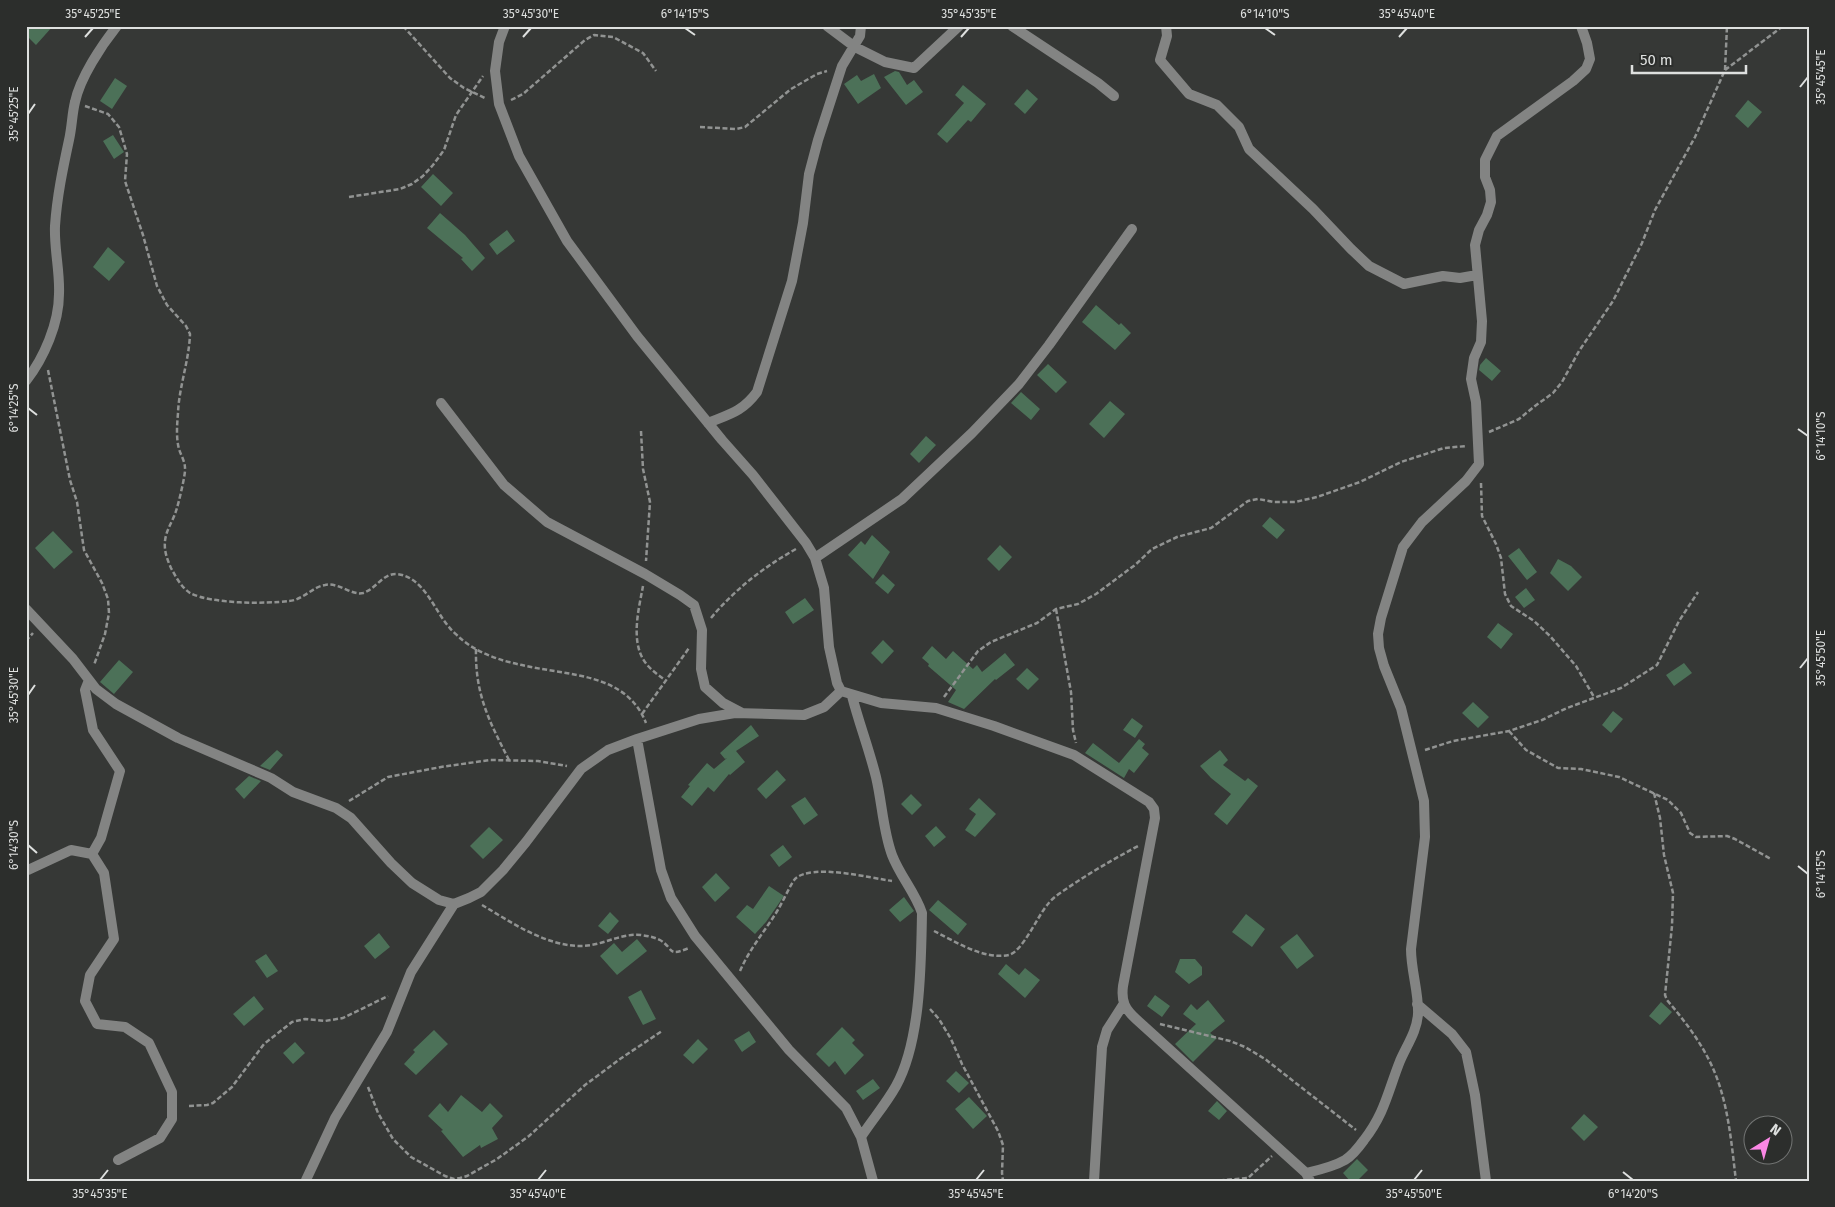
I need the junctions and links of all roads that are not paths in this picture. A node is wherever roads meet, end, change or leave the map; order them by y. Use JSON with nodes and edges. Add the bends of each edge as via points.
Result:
{"nodes":[{"id":1,"x":117,"y":26,"type":"edge"},
{"id":2,"x":505,"y":26,"type":"edge"},
{"id":3,"x":827,"y":26,"type":"edge"},
{"id":4,"x":861,"y":26,"type":"edge"},
{"id":5,"x":959,"y":26,"type":"edge"},
{"id":6,"x":1012,"y":26,"type":"edge"},
{"id":7,"x":1166,"y":26,"type":"edge"},
{"id":8,"x":1581,"y":26,"type":"edge"},
{"id":9,"x":855,"y":47,"type":"junction"},
{"id":10,"x":1114,"y":96,"type":"dead end"},
{"id":11,"x":1132,"y":229,"type":"dead end"},
{"id":12,"x":1477,"y":274,"type":"junction"},
{"id":13,"x":26,"y":381,"type":"edge"},
{"id":14,"x":441,"y":402,"type":"dead end"},
{"id":15,"x":708,"y":423,"type":"junction"},
{"id":16,"x":815,"y":558,"type":"junction"},
{"id":17,"x":26,"y":609,"type":"edge"},
{"id":18,"x":89,"y":680,"type":"junction"},
{"id":19,"x":841,"y":691,"type":"junction"},
{"id":20,"x":852,"y":696,"type":"junction"},
{"id":21,"x":743,"y":714,"type":"junction"},
{"id":22,"x":637,"y":738,"type":"junction"},
{"id":23,"x":92,"y":854,"type":"junction"},
{"id":24,"x":26,"y":869,"type":"edge"},
{"id":25,"x":454,"y":904,"type":"junction"},
{"id":26,"x":1418,"y":1004,"type":"junction"},
{"id":27,"x":1123,"y":1005,"type":"junction"},
{"id":28,"x":861,"y":1137,"type":"junction"},
{"id":29,"x":118,"y":1160,"type":"dead end"},
{"id":30,"x":1308,"y":1177,"type":"edge"},
{"id":31,"x":306,"y":1180,"type":"edge"},
{"id":32,"x":873,"y":1181,"type":"edge"},
{"id":33,"x":1094,"y":1181,"type":"edge"},
{"id":34,"x":1486,"y":1181,"type":"edge"}],
"edges":[{"from":1,"to":13,"type":"street","via":[[92,64],[74,102],[57,199],[55,247],[59,295],[44,351]]},
{"from":2,"to":15,"type":"street","via":[[495,71],[499,104],[519,156],[567,241],[637,336]]},
{"from":3,"to":9,"type":"street"},
{"from":4,"to":9,"type":"street"},
{"from":5,"to":9,"type":"street","via":[[914,68],[885,62]]},
{"from":6,"to":10,"type":"street"},
{"from":7,"to":12,"type":"street","via":[[1160,60],[1189,94],[1217,105],[1239,127],[1249,149],[1369,266],[1404,284],[1443,276],[1460,278]]},
{"from":8,"to":12,"type":"street","via":[[1590,59],[1586,69],[1497,136],[1485,160],[1491,202],[1475,245]]},
{"from":9,"to":15,"type":"street","via":[[842,66],[818,140],[809,174],[792,282],[757,392],[739,411]]},
{"from":11,"to":16,"type":"street","via":[[1050,345],[979,426],[902,499]]},
{"from":12,"to":26,"type":"street","via":[[1481,342],[1474,358],[1471,379],[1476,402],[1479,464],[1466,481],[1422,522],[1403,547],[1378,634],[1379,648],[1401,708],[1424,801],[1425,837],[1411,950]]},
{"from":14,"to":21,"type":"street","via":[[504,485],[546,522],[638,570],[694,605],[702,630],[701,669],[705,687],[723,703]]},
{"from":15,"to":16,"type":"street","via":[[753,475]]},
{"from":16,"to":19,"type":"street","via":[[824,588],[829,647]]},
{"from":17,"to":18,"type":"street"},
{"from":18,"to":23,"type":"street","via":[[86,690],[93,730],[120,771],[101,838]]},
{"from":18,"to":25,"type":"street","via":[[116,704],[143,720],[271,778],[293,792],[336,808],[351,818],[412,883],[439,900]]},
{"from":19,"to":20,"type":"street"},
{"from":19,"to":21,"type":"street","via":[[824,708],[804,715]]},
{"from":20,"to":27,"type":"street","via":[[881,703],[936,708],[994,726],[1074,755],[1149,802],[1155,818],[1123,986]]},
{"from":20,"to":28,"type":"street","via":[[876,778],[892,854],[922,913],[915,1022],[903,1070],[896,1086]]},
{"from":21,"to":22,"type":"street","via":[[699,719]]},
{"from":22,"to":25,"type":"street","via":[[608,750],[581,769],[503,870],[481,892]]},
{"from":22,"to":28,"type":"street","via":[[661,870],[671,898],[701,944],[788,1050],[846,1108]]},
{"from":23,"to":24,"type":"street","via":[[72,850]]},
{"from":23,"to":29,"type":"street","via":[[104,873],[114,939],[90,975],[85,1001],[97,1024],[125,1027],[149,1043],[172,1092],[172,1120],[160,1138]]},
{"from":25,"to":31,"type":"street","via":[[410,972],[387,1032],[335,1118]]},
{"from":26,"to":30,"type":"street","via":[[1416,1028],[1400,1060],[1381,1114],[1366,1138],[1346,1159]]},
{"from":26,"to":34,"type":"street","via":[[1452,1034],[1466,1052]]},
{"from":27,"to":30,"type":"street"},
{"from":27,"to":33,"type":"street","via":[[1107,1030],[1102,1047]]},
{"from":28,"to":32,"type":"street"}]}
